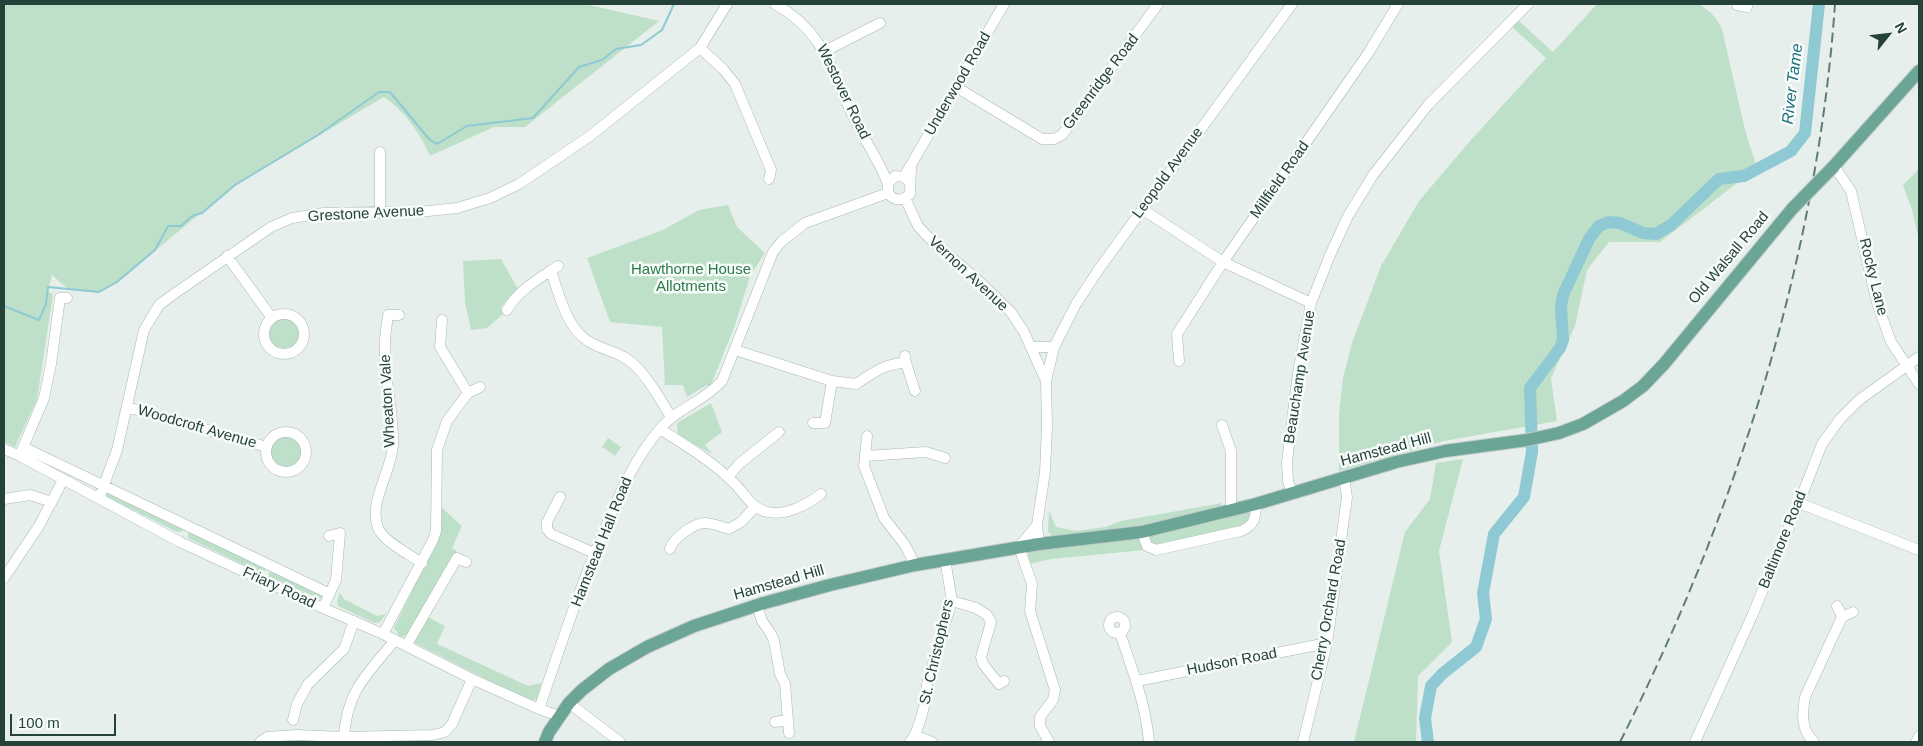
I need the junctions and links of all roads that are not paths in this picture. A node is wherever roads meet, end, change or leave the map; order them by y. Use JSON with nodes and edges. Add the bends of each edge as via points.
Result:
{"nodes":[{"id":1,"x":727,"y":4,"type":"edge"},
{"id":2,"x":775,"y":4,"type":"edge"},
{"id":3,"x":1004,"y":4,"type":"edge"},
{"id":4,"x":1158,"y":4,"type":"edge"},
{"id":5,"x":1292,"y":4,"type":"edge"},
{"id":6,"x":1398,"y":4,"type":"edge"},
{"id":7,"x":1528,"y":4,"type":"edge"},
{"id":8,"x":880,"y":23,"type":"dead end"},
{"id":9,"x":700,"y":48,"type":"junction"},
{"id":10,"x":825,"y":51,"type":"junction"},
{"id":11,"x":1919,"y":71,"type":"edge"},
{"id":12,"x":956,"y":87,"type":"junction"},
{"id":13,"x":380,"y":152,"type":"dead end"},
{"id":14,"x":1834,"y":166,"type":"junction"},
{"id":15,"x":882,"y":167,"type":"junction"},
{"id":16,"x":904,"y":178,"type":"junction"},
{"id":17,"x":769,"y":179,"type":"dead end"},
{"id":18,"x":888,"y":189,"type":"junction"},
{"id":19,"x":905,"y":198,"type":"junction"},
{"id":20,"x":1142,"y":209,"type":"junction"},
{"id":21,"x":380,"y":213,"type":"junction"},
{"id":22,"x":228,"y":256,"type":"junction"},
{"id":23,"x":1223,"y":262,"type":"junction"},
{"id":24,"x":67,"y":298,"type":"dead end"},
{"id":25,"x":1311,"y":304,"type":"junction"},
{"id":26,"x":506,"y":310,"type":"dead end"},
{"id":27,"x":399,"y":315,"type":"dead end"},
{"id":28,"x":272,"y":318,"type":"junction"},
{"id":29,"x":442,"y":320,"type":"dead end"},
{"id":30,"x":1031,"y":347,"type":"junction"},
{"id":31,"x":1054,"y":348,"type":"junction"},
{"id":32,"x":735,"y":350,"type":"junction"},
{"id":33,"x":1919,"y":357,"type":"edge"},
{"id":34,"x":1179,"y":360,"type":"dead end"},
{"id":35,"x":1906,"y":366,"type":"junction"},
{"id":36,"x":832,"y":381,"type":"junction"},
{"id":37,"x":1046,"y":381,"type":"junction"},
{"id":38,"x":1919,"y":384,"type":"edge"},
{"id":39,"x":480,"y":387,"type":"dead end"},
{"id":40,"x":915,"y":391,"type":"dead end"},
{"id":41,"x":468,"y":393,"type":"junction"},
{"id":42,"x":127,"y":406,"type":"junction"},
{"id":43,"x":671,"y":417,"type":"junction"},
{"id":44,"x":812,"y":423,"type":"dead end"},
{"id":45,"x":1222,"y":425,"type":"dead end"},
{"id":46,"x":660,"y":429,"type":"junction"},
{"id":47,"x":774,"y":434,"type":"dead end"},
{"id":48,"x":867,"y":436,"type":"dead end"},
{"id":49,"x":1527,"y":440,"type":"joint"},
{"id":50,"x":266,"y":447,"type":"junction"},
{"id":51,"x":4,"y":449,"type":"edge"},
{"id":52,"x":22,"y":451,"type":"junction"},
{"id":53,"x":865,"y":456,"type":"junction"},
{"id":54,"x":945,"y":458,"type":"dead end"},
{"id":55,"x":728,"y":477,"type":"junction"},
{"id":56,"x":1344,"y":477,"type":"junction"},
{"id":57,"x":63,"y":480,"type":"junction"},
{"id":58,"x":103,"y":485,"type":"junction"},
{"id":59,"x":1292,"y":493,"type":"junction"},
{"id":60,"x":821,"y":494,"type":"dead end"},
{"id":61,"x":560,"y":497,"type":"dead end"},
{"id":62,"x":99,"y":498,"type":"junction"},
{"id":63,"x":4,"y":499,"type":"edge"},
{"id":64,"x":52,"y":502,"type":"junction"},
{"id":65,"x":811,"y":502,"type":"junction"},
{"id":66,"x":1799,"y":503,"type":"junction"},
{"id":67,"x":1256,"y":504,"type":"junction"},
{"id":68,"x":755,"y":508,"type":"junction"},
{"id":69,"x":1231,"y":510,"type":"junction"},
{"id":70,"x":818,"y":511,"type":"dead end"},
{"id":71,"x":1037,"y":525,"type":"junction"},
{"id":72,"x":1142,"y":532,"type":"junction"},
{"id":73,"x":329,"y":536,"type":"dead end"},
{"id":74,"x":1040,"y":544,"type":"junction"},
{"id":75,"x":1019,"y":547,"type":"junction"},
{"id":76,"x":670,"y":549,"type":"dead end"},
{"id":77,"x":1919,"y":550,"type":"edge"},
{"id":78,"x":594,"y":553,"type":"junction"},
{"id":79,"x":945,"y":559,"type":"junction"},
{"id":80,"x":466,"y":562,"type":"dead end"},
{"id":81,"x":422,"y":563,"type":"junction"},
{"id":82,"x":915,"y":565,"type":"junction"},
{"id":83,"x":4,"y":578,"type":"edge"},
{"id":84,"x":330,"y":594,"type":"junction"},
{"id":85,"x":952,"y":601,"type":"junction"},
{"id":86,"x":756,"y":605,"type":"junction"},
{"id":87,"x":1837,"y":606,"type":"dead end"},
{"id":88,"x":323,"y":608,"type":"junction"},
{"id":89,"x":1854,"y":612,"type":"dead end"},
{"id":90,"x":1842,"y":617,"type":"junction"},
{"id":91,"x":354,"y":621,"type":"junction"},
{"id":92,"x":1120,"y":633,"type":"dead end"},
{"id":93,"x":383,"y":634,"type":"junction"},
{"id":94,"x":395,"y":640,"type":"junction"},
{"id":95,"x":1327,"y":643,"type":"junction"},
{"id":96,"x":406,"y":646,"type":"junction"},
{"id":97,"x":472,"y":679,"type":"junction"},
{"id":98,"x":1004,"y":681,"type":"dead end"},
{"id":99,"x":1137,"y":681,"type":"junction"},
{"id":100,"x":569,"y":703,"type":"junction"},
{"id":101,"x":539,"y":709,"type":"junction"},
{"id":102,"x":559,"y":716,"type":"junction"},
{"id":103,"x":293,"y":720,"type":"dead end"},
{"id":104,"x":787,"y":720,"type":"junction"},
{"id":105,"x":774,"y":722,"type":"dead end"},
{"id":106,"x":789,"y":733,"type":"dead end"},
{"id":107,"x":1919,"y":736,"type":"edge"},
{"id":108,"x":344,"y":737,"type":"junction"},
{"id":109,"x":913,"y":739,"type":"edge"},
{"id":110,"x":260,"y":742,"type":"edge"},
{"id":111,"x":545,"y":742,"type":"edge"},
{"id":112,"x":620,"y":742,"type":"edge"},
{"id":113,"x":932,"y":742,"type":"edge"},
{"id":114,"x":1049,"y":742,"type":"edge"},
{"id":115,"x":1149,"y":742,"type":"edge"},
{"id":116,"x":1303,"y":742,"type":"edge"},
{"id":117,"x":1695,"y":742,"type":"edge"},
{"id":118,"x":1814,"y":742,"type":"edge"},
{"id":119,"x":1916,"y":742,"type":"edge"}],
"edges":[{"from":1,"to":9,"type":"street","name":"Grestone Avenue"},
{"from":2,"to":10,"type":"street","name":"Westover Road","via":[[804,24]]},
{"from":3,"to":12,"type":"street","name":"Underwood Road"},
{"from":4,"to":12,"type":"street","name":"Greenridge Road","via":[[1062,135],[1054,140],[1042,139]]},
{"from":5,"to":20,"type":"street","name":"Leopold Avenue"},
{"from":6,"to":23,"type":"street","name":"Millfield Road","via":[[1369,52]]},
{"from":7,"to":25,"type":"street","name":"Beauchamp Avenue","via":[[1428,105],[1373,175],[1348,216]]},
{"from":8,"to":10,"type":"street"},
{"from":9,"to":17,"type":"street","via":[[724,69],[734,84],[771,170]]},
{"from":9,"to":21,"type":"street","name":"Grestone Avenue","via":[[590,136],[519,184],[490,198],[457,208]]},
{"from":10,"to":15,"type":"street","name":"Westover Road","via":[[857,125]]},
{"from":11,"to":14,"type":"main road","name":"Old Walsall Road"},
{"from":12,"to":16,"type":"street","name":"Underwood Road"},
{"from":13,"to":21,"type":"street"},
{"from":14,"to":35,"type":"street","name":"Rocky Lane","via":[[1851,191],[1877,303],[1891,342]]},
{"from":14,"to":49,"type":"main road","name":"Old Walsall Road","bridge":true,"via":[[1792,209],[1643,386],[1577,427]]},
{"from":15,"to":16,"type":"street","name":"Westover Road"},
{"from":15,"to":18,"type":"street","name":"Westover Road"},
{"from":16,"to":18,"type":"street","via":[[891,179]]},
{"from":16,"to":19,"type":"street","via":[[911,190]]},
{"from":18,"to":19,"type":"street","via":[[895,199]]},
{"from":18,"to":32,"type":"street","name":"Hamstead Hall Road","via":[[805,223],[781,242],[773,252]]},
{"from":19,"to":30,"type":"street","name":"Vernon Avenue","via":[[918,226],[1011,312]]},
{"from":20,"to":23,"type":"street"},
{"from":20,"to":31,"type":"street","name":"Leopold Avenue","via":[[1076,304]]},
{"from":21,"to":22,"type":"street","name":"Grestone Avenue","via":[[292,218],[271,227]]},
{"from":22,"to":28,"type":"street"},
{"from":22,"to":42,"type":"street","name":"Grestone Avenue","via":[[171,296],[151,316],[144,330]]},
{"from":23,"to":25,"type":"street"},
{"from":23,"to":34,"type":"street","name":"Millfield Road","via":[[1177,334]]},
{"from":24,"to":52,"type":"street","via":[[60,298],[44,398]]},
{"from":25,"to":59,"type":"street","name":"Beauchamp Avenue","via":[[1287,462]]},
{"from":26,"to":43,"type":"street","via":[[520,294],[554,269],[563,305],[578,332],[587,341],[627,359]]},
{"from":27,"to":81,"type":"street","name":"Wheaton Vale","via":[[388,315],[385,342],[393,444],[390,467],[374,514],[378,530],[384,537]]},
{"from":28,"to":28,"type":"street","via":[[289,314],[301,323],[304,338],[296,351],[282,355],[266,344],[266,324]]},
{"from":29,"to":41,"type":"street","via":[[440,347]]},
{"from":30,"to":31,"type":"street"},
{"from":30,"to":37,"type":"street","name":"Vernon Avenue"},
{"from":31,"to":37,"type":"street","name":"Leopold Avenue"},
{"from":32,"to":36,"type":"street"},
{"from":32,"to":43,"type":"street","name":"Hamstead Hall Road","via":[[722,382],[705,397]]},
{"from":33,"to":35,"type":"street","name":"Baltimore Road"},
{"from":35,"to":38,"type":"street","name":"Rocky Lane"},
{"from":35,"to":66,"type":"street","name":"Baltimore Road","via":[[1864,395],[1840,419],[1822,444]]},
{"from":36,"to":40,"type":"street","via":[[856,384],[876,370],[906,360]]},
{"from":36,"to":44,"type":"street","via":[[825,424]]},
{"from":37,"to":71,"type":"street","name":"Vernon Avenue","via":[[1045,463]]},
{"from":39,"to":41,"type":"street"},
{"from":41,"to":81,"type":"street","via":[[447,421],[437,450],[436,531]]},
{"from":42,"to":50,"type":"street","name":"Woodcroft Avenue"},
{"from":42,"to":58,"type":"street","name":"Grestone Avenue","via":[[117,450]]},
{"from":43,"to":46,"type":"street","name":"Hamstead Hall Road"},
{"from":45,"to":69,"type":"street","via":[[1231,451]]},
{"from":46,"to":55,"type":"street"},
{"from":46,"to":78,"type":"street","name":"Hamstead Hall Road","via":[[626,479]]},
{"from":47,"to":55,"type":"street"},
{"from":48,"to":53,"type":"street"},
{"from":49,"to":56,"type":"main road","name":"Hamstead Hill","via":[[1445,451]]},
{"from":50,"to":50,"type":"street","name":"Woodcroft Avenue","via":[[276,435],[290,432],[303,440],[306,460],[295,471],[280,472],[268,462]]},
{"from":51,"to":52,"type":"street","name":"Friary Road"},
{"from":52,"to":57,"type":"street","name":"Friary Road"},
{"from":52,"to":58,"type":"street","name":"Friary Road"},
{"from":53,"to":54,"type":"street","via":[[926,452]]},
{"from":53,"to":82,"type":"street","via":[[864,466],[884,518],[905,545]]},
{"from":55,"to":68,"type":"street"},
{"from":56,"to":59,"type":"main road","name":"Hamstead Hill"},
{"from":56,"to":95,"type":"street","name":"Cherry Orchard Road","via":[[1347,497]]},
{"from":57,"to":62,"type":"street","name":"Friary Road"},
{"from":57,"to":64,"type":"street"},
{"from":58,"to":62,"type":"street","name":"Grestone Avenue"},
{"from":58,"to":84,"type":"street","name":"Friary Road"},
{"from":59,"to":67,"type":"main road","name":"Hamstead Hill"},
{"from":60,"to":65,"type":"street"},
{"from":61,"to":78,"type":"street","via":[[547,522],[547,529],[551,534]]},
{"from":62,"to":88,"type":"street","name":"Friary Road","via":[[180,542]]},
{"from":63,"to":64,"type":"street","via":[[30,495]]},
{"from":64,"to":83,"type":"street"},
{"from":65,"to":68,"type":"street","via":[[779,513]]},
{"from":65,"to":70,"type":"street"},
{"from":66,"to":77,"type":"street"},
{"from":66,"to":117,"type":"street","name":"Baltimore Road"},
{"from":67,"to":69,"type":"main road","name":"Hamstead Hill"},
{"from":67,"to":72,"type":"street","via":[[1254,522],[1241,531],[1156,550],[1147,546]]},
{"from":68,"to":76,"type":"street","via":[[729,529],[702,523],[676,538]]},
{"from":69,"to":72,"type":"main road","name":"Hamstead Hill"},
{"from":71,"to":74,"type":"street","name":"Vernon Avenue"},
{"from":71,"to":75,"type":"street"},
{"from":72,"to":74,"type":"main road","name":"Hamstead Hill"},
{"from":73,"to":84,"type":"street","via":[[340,533],[336,580]]},
{"from":74,"to":75,"type":"main road","name":"Hamstead Hill"},
{"from":75,"to":79,"type":"main road","name":"Hamstead Hill"},
{"from":75,"to":114,"type":"street","via":[[1032,584],[1030,611],[1055,690],[1053,700],[1040,717],[1040,726]]},
{"from":78,"to":101,"type":"street","name":"Hamstead Hall Road"},
{"from":79,"to":82,"type":"main road","name":"Hamstead Hill"},
{"from":79,"to":85,"type":"street","name":"St. Christophers"},
{"from":80,"to":96,"type":"street","via":[[457,558]]},
{"from":81,"to":93,"type":"street"},
{"from":82,"to":86,"type":"main road","name":"Hamstead Hill"},
{"from":84,"to":88,"type":"street"},
{"from":85,"to":98,"type":"street","via":[[987,615],[990,622],[981,657],[999,684]]},
{"from":85,"to":109,"type":"street","name":"St. Christophers"},
{"from":86,"to":100,"type":"main road","name":"Hamstead Hill","via":[[694,626],[647,647],[609,669]]},
{"from":86,"to":104,"type":"street","via":[[774,642],[785,684]]},
{"from":87,"to":90,"type":"street"},
{"from":88,"to":91,"type":"street","name":"Friary Road"},
{"from":89,"to":90,"type":"street"},
{"from":90,"to":118,"type":"street","via":[[1805,697],[1803,722]]},
{"from":91,"to":93,"type":"street","name":"Friary Road"},
{"from":91,"to":103,"type":"street","via":[[344,649],[308,684]]},
{"from":92,"to":99,"type":"street"},
{"from":93,"to":94,"type":"street","name":"Friary Road"},
{"from":94,"to":96,"type":"street","name":"Friary Road"},
{"from":94,"to":108,"type":"street","via":[[353,694]]},
{"from":95,"to":99,"type":"street","name":"Hudson Road"},
{"from":95,"to":116,"type":"street","name":"Cherry Orchard Road"},
{"from":96,"to":97,"type":"street","name":"Friary Road"},
{"from":97,"to":101,"type":"street","name":"Friary Road"},
{"from":97,"to":108,"type":"street","via":[[452,724],[445,732],[433,736]]},
{"from":99,"to":115,"type":"street"},
{"from":100,"to":102,"type":"main road","name":"Hamstead Hill"},
{"from":100,"to":112,"type":"street"},
{"from":101,"to":102,"type":"street","name":"Friary Road"},
{"from":102,"to":111,"type":"main road","name":"Hamstead Hill"},
{"from":104,"to":105,"type":"street"},
{"from":104,"to":106,"type":"street"},
{"from":107,"to":119,"type":"street"},
{"from":108,"to":110,"type":"street","via":[[296,735],[267,737]]},
{"from":109,"to":113,"type":"street"}]}
